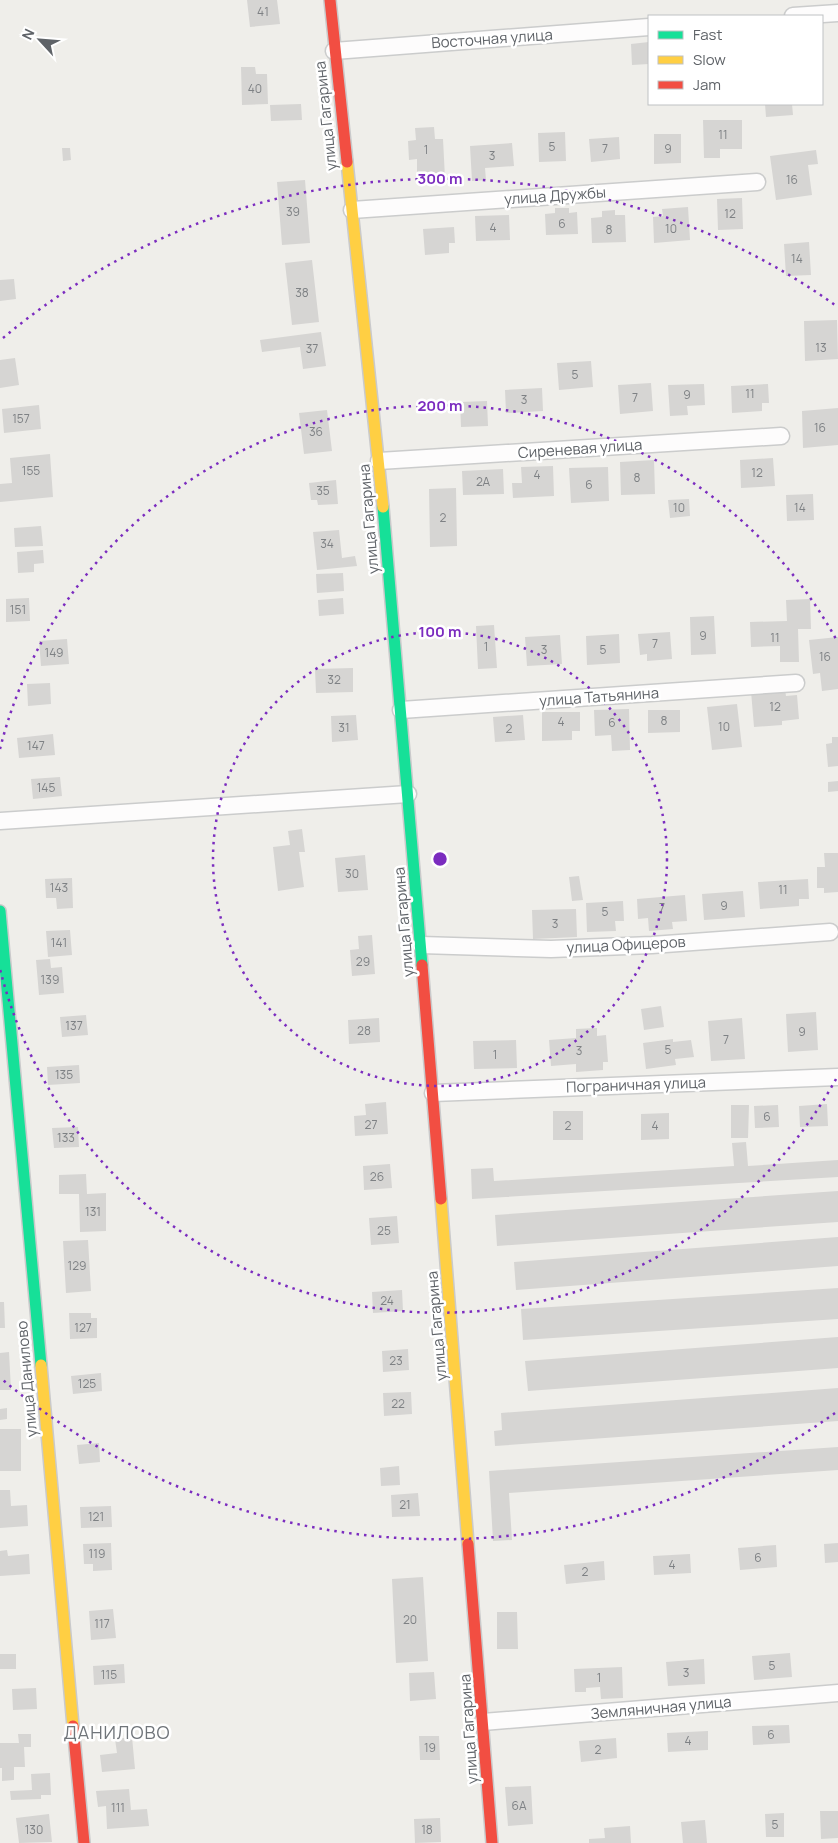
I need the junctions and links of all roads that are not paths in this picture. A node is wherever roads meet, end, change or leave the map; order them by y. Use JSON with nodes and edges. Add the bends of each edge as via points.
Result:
{"nodes":[{"id":1,"x":330,"y":0,"type":"edge"},
{"id":2,"x":838,"y":13,"type":"edge"},
{"id":3,"x":808,"y":15,"type":"edge"},
{"id":4,"x":648,"y":27,"type":"edge"},
{"id":5,"x":334,"y":51,"type":"junction"},
{"id":6,"x":757,"y":182,"type":"dead end"},
{"id":7,"x":352,"y":210,"type":"junction"},
{"id":8,"x":782,"y":436,"type":"dead end"},
{"id":9,"x":379,"y":462,"type":"junction"},
{"id":10,"x":796,"y":683,"type":"dead end"},
{"id":11,"x":401,"y":710,"type":"junction"},
{"id":12,"x":408,"y":794,"type":"junction"},
{"id":13,"x":0,"y":821,"type":"edge"},
{"id":14,"x":0,"y":911,"type":"edge"},
{"id":15,"x":830,"y":932,"type":"dead end"},
{"id":16,"x":421,"y":945,"type":"junction"},
{"id":17,"x":838,"y":1077,"type":"edge"},
{"id":18,"x":434,"y":1093,"type":"junction"},
{"id":19,"x":838,"y":1693,"type":"edge"},
{"id":20,"x":484,"y":1722,"type":"junction"},
{"id":21,"x":84,"y":1843,"type":"edge"},
{"id":22,"x":492,"y":1843,"type":"edge"}],
"edges":[{"from":1,"to":5,"type":"street","name":"улица Гагарина"},
{"from":2,"to":3,"type":"street"},
{"from":4,"to":5,"type":"street","name":"Восточная улица"},
{"from":5,"to":7,"type":"street","name":"улица Гагарина"},
{"from":6,"to":7,"type":"street","name":"улица Дружбы"},
{"from":7,"to":9,"type":"street","name":"улица Гагарина"},
{"from":8,"to":9,"type":"street","name":"Сиреневая улица"},
{"from":9,"to":11,"type":"street","name":"улица Гагарина"},
{"from":10,"to":11,"type":"street","name":"улица Татьянина"},
{"from":11,"to":12,"type":"street","name":"улица Гагарина"},
{"from":12,"to":13,"type":"street"},
{"from":12,"to":16,"type":"street","name":"улица Гагарина"},
{"from":14,"to":21,"type":"street","name":"улица Данилово"},
{"from":15,"to":16,"type":"street","name":"улица Офицеров","via":[[551,949]]},
{"from":16,"to":18,"type":"street","name":"улица Гагарина"},
{"from":17,"to":18,"type":"street","name":"Пограничная улица"},
{"from":18,"to":20,"type":"street","name":"улица Гагарина"},
{"from":19,"to":20,"type":"street","name":"Земляничная улица"},
{"from":20,"to":22,"type":"street","name":"улица Гагарина"}]}
